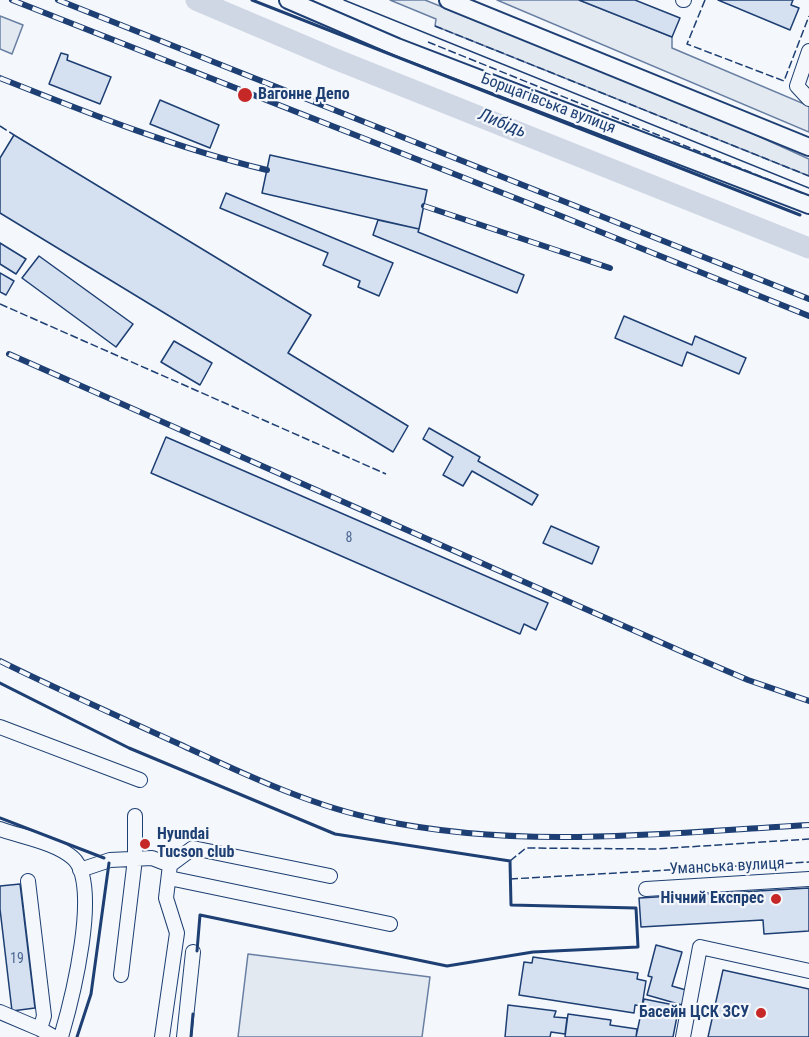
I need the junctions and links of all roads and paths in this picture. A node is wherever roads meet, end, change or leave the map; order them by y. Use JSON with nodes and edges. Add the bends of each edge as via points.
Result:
{"nodes":[{"id":1,"x":288,"y":0,"type":"edge"},
{"id":2,"x":448,"y":0,"type":"edge"},
{"id":3,"x":809,"y":51,"type":"edge"},
{"id":4,"x":809,"y":99,"type":"edge"},
{"id":5,"x":809,"y":147,"type":"edge"},
{"id":6,"x":809,"y":205,"type":"edge"},
{"id":7,"x":0,"y":728,"type":"edge"},
{"id":8,"x":140,"y":780,"type":"dead end"},
{"id":9,"x":135,"y":816,"type":"dead end"},
{"id":10,"x":0,"y":829,"type":"edge"},
{"id":11,"x":135,"y":859,"type":"junction"},
{"id":12,"x":80,"y":870,"type":"junction"},
{"id":13,"x":170,"y":872,"type":"junction"},
{"id":14,"x":330,"y":876,"type":"dead end"},
{"id":15,"x":809,"y":879,"type":"edge"},
{"id":16,"x":28,"y":881,"type":"dead end"},
{"id":17,"x":646,"y":889,"type":"dead end"},
{"id":18,"x":390,"y":924,"type":"dead end"},
{"id":19,"x":193,"y":952,"type":"dead end"},
{"id":20,"x":809,"y":971,"type":"edge"},
{"id":21,"x":121,"y":975,"type":"dead end"},
{"id":22,"x":0,"y":1012,"type":"edge"},
{"id":23,"x":40,"y":1029,"type":"junction"},
{"id":24,"x":54,"y":1037,"type":"edge"},
{"id":25,"x":61,"y":1037,"type":"edge"},
{"id":26,"x":162,"y":1037,"type":"edge"},
{"id":27,"x":184,"y":1037,"type":"edge"},
{"id":28,"x":683,"y":1037,"type":"edge"}],
"edges":[{"from":1,"to":6,"type":"main road","name":"Борщагівська вулиця","via":[[397,47]]},
{"from":2,"to":5,"type":"main road"},
{"from":3,"to":4,"type":"street","via":[[797,86]]},
{"from":7,"to":8,"type":"street"},
{"from":9,"to":11,"type":"street"},
{"from":10,"to":12,"type":"street","via":[[62,850],[75,859]]},
{"from":11,"to":12,"type":"street","via":[[110,860]]},
{"from":11,"to":13,"type":"street","via":[[152,858]]},
{"from":11,"to":21,"type":"street"},
{"from":12,"to":25,"type":"street","via":[[85,898],[81,946]]},
{"from":13,"to":14,"type":"street","via":[[193,848]]},
{"from":13,"to":18,"type":"street"},
{"from":13,"to":26,"type":"street","via":[[166,898],[177,933]]},
{"from":15,"to":17,"type":"street","name":"Уманська вулиця"},
{"from":16,"to":23,"type":"street","via":[[44,1016]]},
{"from":19,"to":27,"type":"street"},
{"from":20,"to":28,"type":"street","via":[[700,946]]},
{"from":22,"to":23,"type":"street"},
{"from":23,"to":24,"type":"street"}]}
